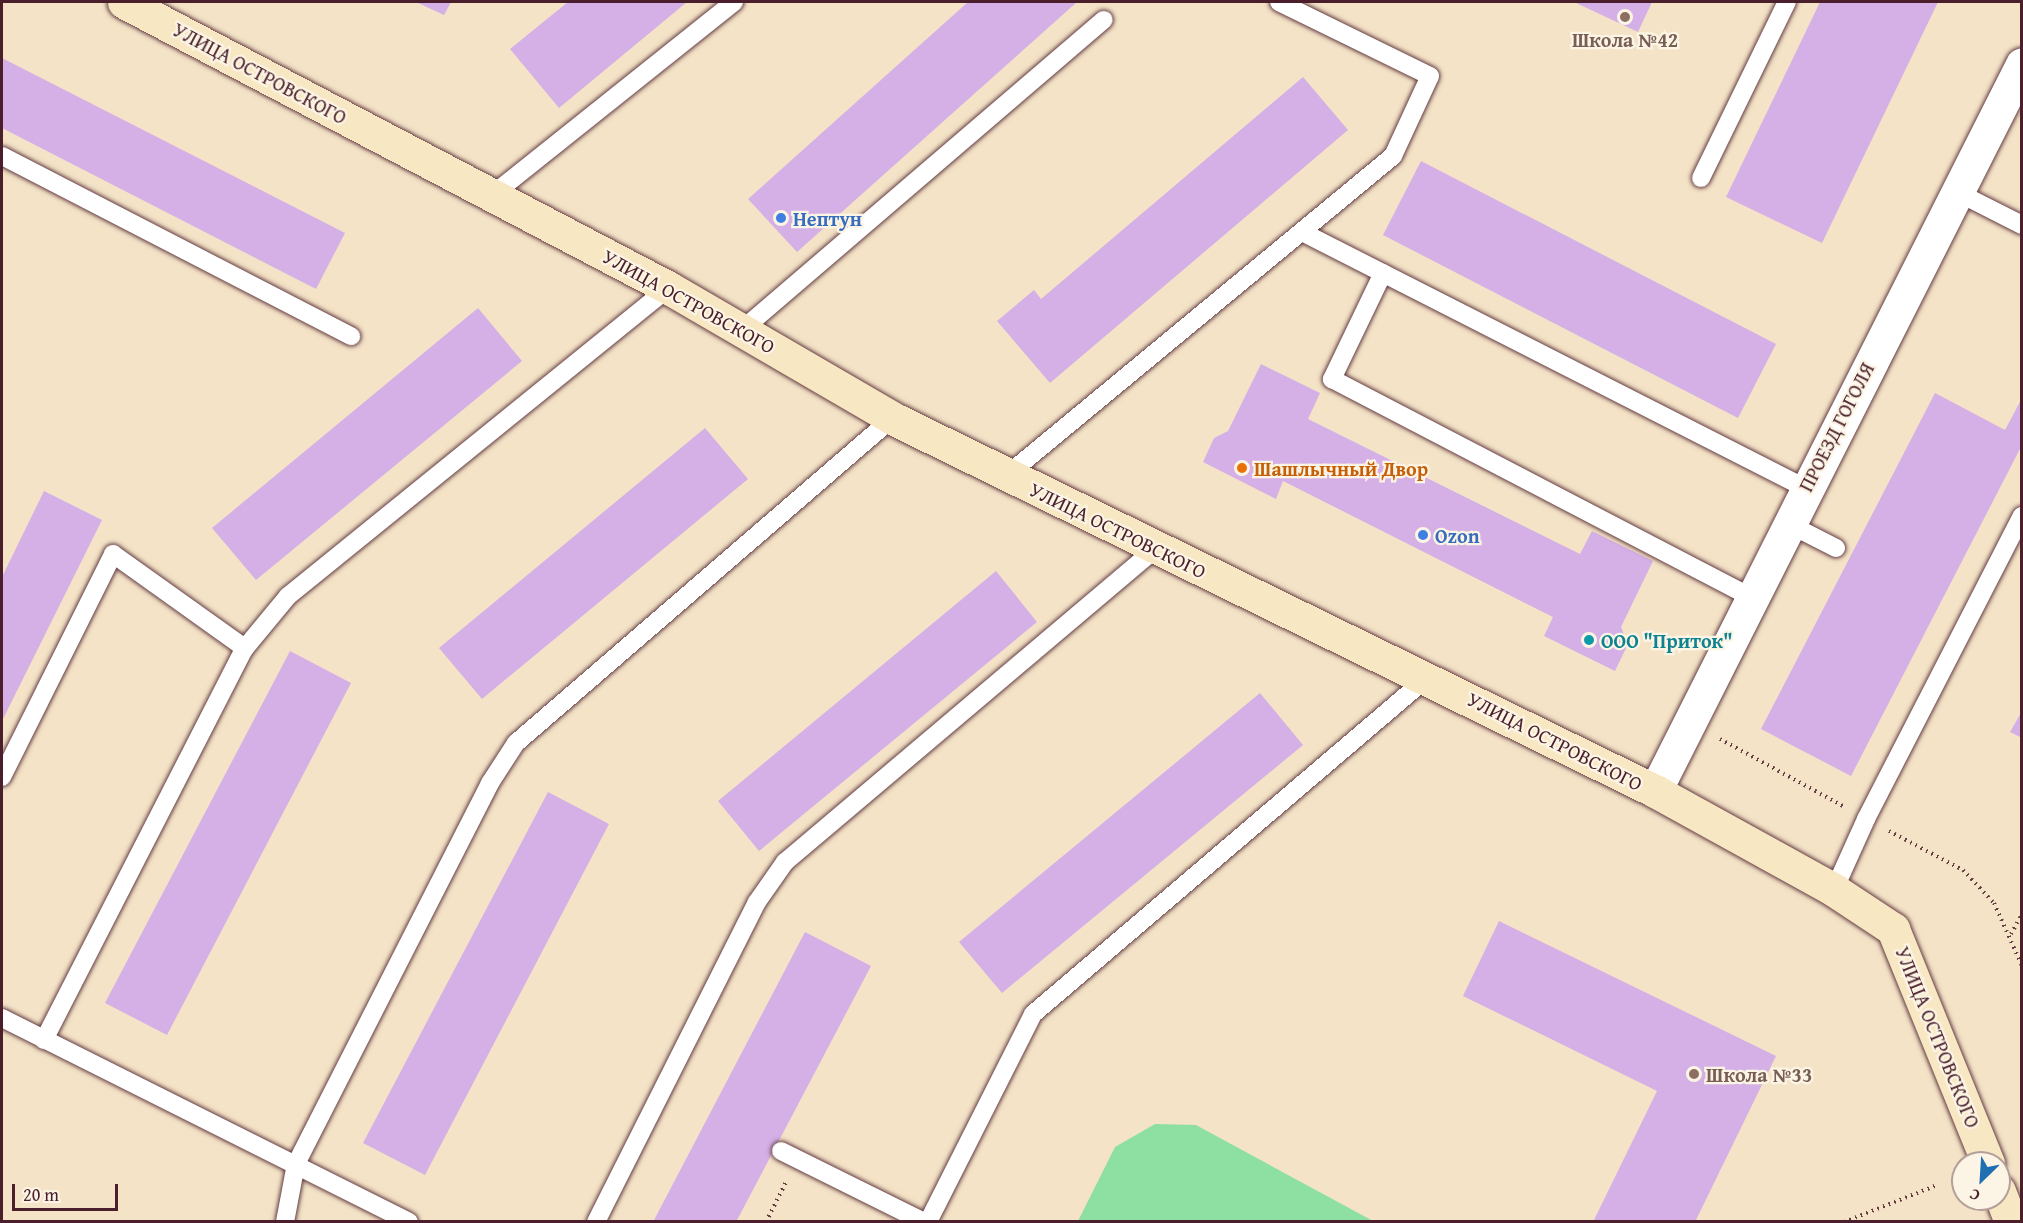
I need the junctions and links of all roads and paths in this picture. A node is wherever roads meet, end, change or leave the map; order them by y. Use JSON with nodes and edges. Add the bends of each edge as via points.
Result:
{"nodes":[{"id":1,"x":124,"y":2,"type":"edge"},
{"id":2,"x":734,"y":2,"type":"edge"},
{"id":3,"x":1279,"y":2,"type":"edge"},
{"id":4,"x":1787,"y":2,"type":"edge"},
{"id":5,"x":1104,"y":20,"type":"dead end"},
{"id":6,"x":2022,"y":64,"type":"edge"},
{"id":7,"x":2,"y":156,"type":"edge"},
{"id":8,"x":1701,"y":178,"type":"dead end"},
{"id":9,"x":1956,"y":192,"type":"junction"},
{"id":10,"x":491,"y":196,"type":"junction"},
{"id":11,"x":2022,"y":225,"type":"edge"},
{"id":12,"x":1302,"y":232,"type":"junction"},
{"id":13,"x":1383,"y":273,"type":"junction"},
{"id":14,"x":669,"y":288,"type":"junction"},
{"id":15,"x":742,"y":329,"type":"junction"},
{"id":16,"x":351,"y":336,"type":"dead end"},
{"id":17,"x":892,"y":418,"type":"junction"},
{"id":18,"x":1006,"y":476,"type":"junction"},
{"id":19,"x":1805,"y":488,"type":"junction"},
{"id":20,"x":2022,"y":516,"type":"edge"},
{"id":21,"x":1787,"y":523,"type":"junction"},
{"id":22,"x":1156,"y":548,"type":"junction"},
{"id":23,"x":1836,"y":548,"type":"dead end"},
{"id":24,"x":1751,"y":597,"type":"junction"},
{"id":25,"x":245,"y":648,"type":"junction"},
{"id":26,"x":1428,"y":678,"type":"junction"},
{"id":27,"x":2,"y":777,"type":"edge"},
{"id":28,"x":1655,"y":791,"type":"junction"},
{"id":29,"x":1834,"y":890,"type":"junction"},
{"id":30,"x":2022,"y":914,"type":"edge"},
{"id":31,"x":2022,"y":966,"type":"edge"},
{"id":32,"x":2,"y":1018,"type":"edge"},
{"id":33,"x":44,"y":1040,"type":"junction"},
{"id":34,"x":781,"y":1151,"type":"dead end"},
{"id":35,"x":1983,"y":1151,"type":"edge"},
{"id":36,"x":798,"y":1160,"type":"junction"},
{"id":37,"x":296,"y":1164,"type":"junction"},
{"id":38,"x":1935,"y":1186,"type":"dead end"},
{"id":39,"x":285,"y":1221,"type":"edge"},
{"id":40,"x":409,"y":1221,"type":"edge"},
{"id":41,"x":596,"y":1221,"type":"edge"},
{"id":42,"x":766,"y":1221,"type":"edge"},
{"id":43,"x":926,"y":1221,"type":"edge"},
{"id":44,"x":1844,"y":1221,"type":"edge"}],
"edges":[{"from":1,"to":10,"type":"street","name":"УЛИЦА ОСТРОВСКОГО"},
{"from":2,"to":10,"type":"lane"},
{"from":3,"to":12,"type":"lane","via":[[1430,76],[1393,156]]},
{"from":4,"to":8,"type":"lane"},
{"from":5,"to":15,"type":"lane"},
{"from":6,"to":9,"type":"street","name":"ПРОЕЗД ГОГОЛЯ"},
{"from":7,"to":16,"type":"lane"},
{"from":9,"to":11,"type":"lane"},
{"from":9,"to":19,"type":"street","name":"ПРОЕЗД ГОГОЛЯ"},
{"from":10,"to":14,"type":"street","name":"УЛИЦА ОСТРОВСКОГО"},
{"from":12,"to":13,"type":"lane"},
{"from":12,"to":18,"type":"lane"},
{"from":13,"to":19,"type":"lane"},
{"from":13,"to":24,"type":"lane","via":[[1332,379]]},
{"from":14,"to":15,"type":"street","name":"УЛИЦА ОСТРОВСКОГО"},
{"from":14,"to":25,"type":"lane","via":[[288,596]]},
{"from":15,"to":17,"type":"street","name":"УЛИЦА ОСТРОВСКОГО"},
{"from":17,"to":18,"type":"street","name":"УЛИЦА ОСТРОВСКОГО"},
{"from":17,"to":37,"type":"lane","via":[[516,743],[490,783]]},
{"from":18,"to":22,"type":"street","name":"УЛИЦА ОСТРОВСКОГО"},
{"from":19,"to":21,"type":"street","name":"ПРОЕЗД ГОГОЛЯ"},
{"from":20,"to":29,"type":"lane","via":[[1866,819]]},
{"from":21,"to":23,"type":"lane"},
{"from":21,"to":24,"type":"street","name":"ПРОЕЗД ГОГОЛЯ"},
{"from":22,"to":26,"type":"street","name":"УЛИЦА ОСТРОВСКОГО"},
{"from":22,"to":41,"type":"lane","via":[[785,862],[757,902]]},
{"from":24,"to":28,"type":"street","name":"ПРОЕЗД ГОГОЛЯ"},
{"from":25,"to":27,"type":"lane","via":[[113,554]]},
{"from":25,"to":33,"type":"lane"},
{"from":26,"to":28,"type":"street","name":"УЛИЦА ОСТРОВСКОГО"},
{"from":26,"to":43,"type":"lane","via":[[1033,1014]]},
{"from":28,"to":29,"type":"street","name":"УЛИЦА ОСТРОВСКОГО"},
{"from":29,"to":35,"type":"street","name":"УЛИЦА ОСТРОВСКОГО","via":[[1893,929],[1935,1024]]},
{"from":30,"to":31,"type":"path","via":[[2010,934]]},
{"from":32,"to":33,"type":"lane"},
{"from":33,"to":37,"type":"lane"},
{"from":34,"to":36,"type":"lane"},
{"from":36,"to":42,"type":"path"},
{"from":36,"to":43,"type":"lane"},
{"from":37,"to":39,"type":"lane"},
{"from":37,"to":40,"type":"lane"},
{"from":38,"to":44,"type":"path"}]}
